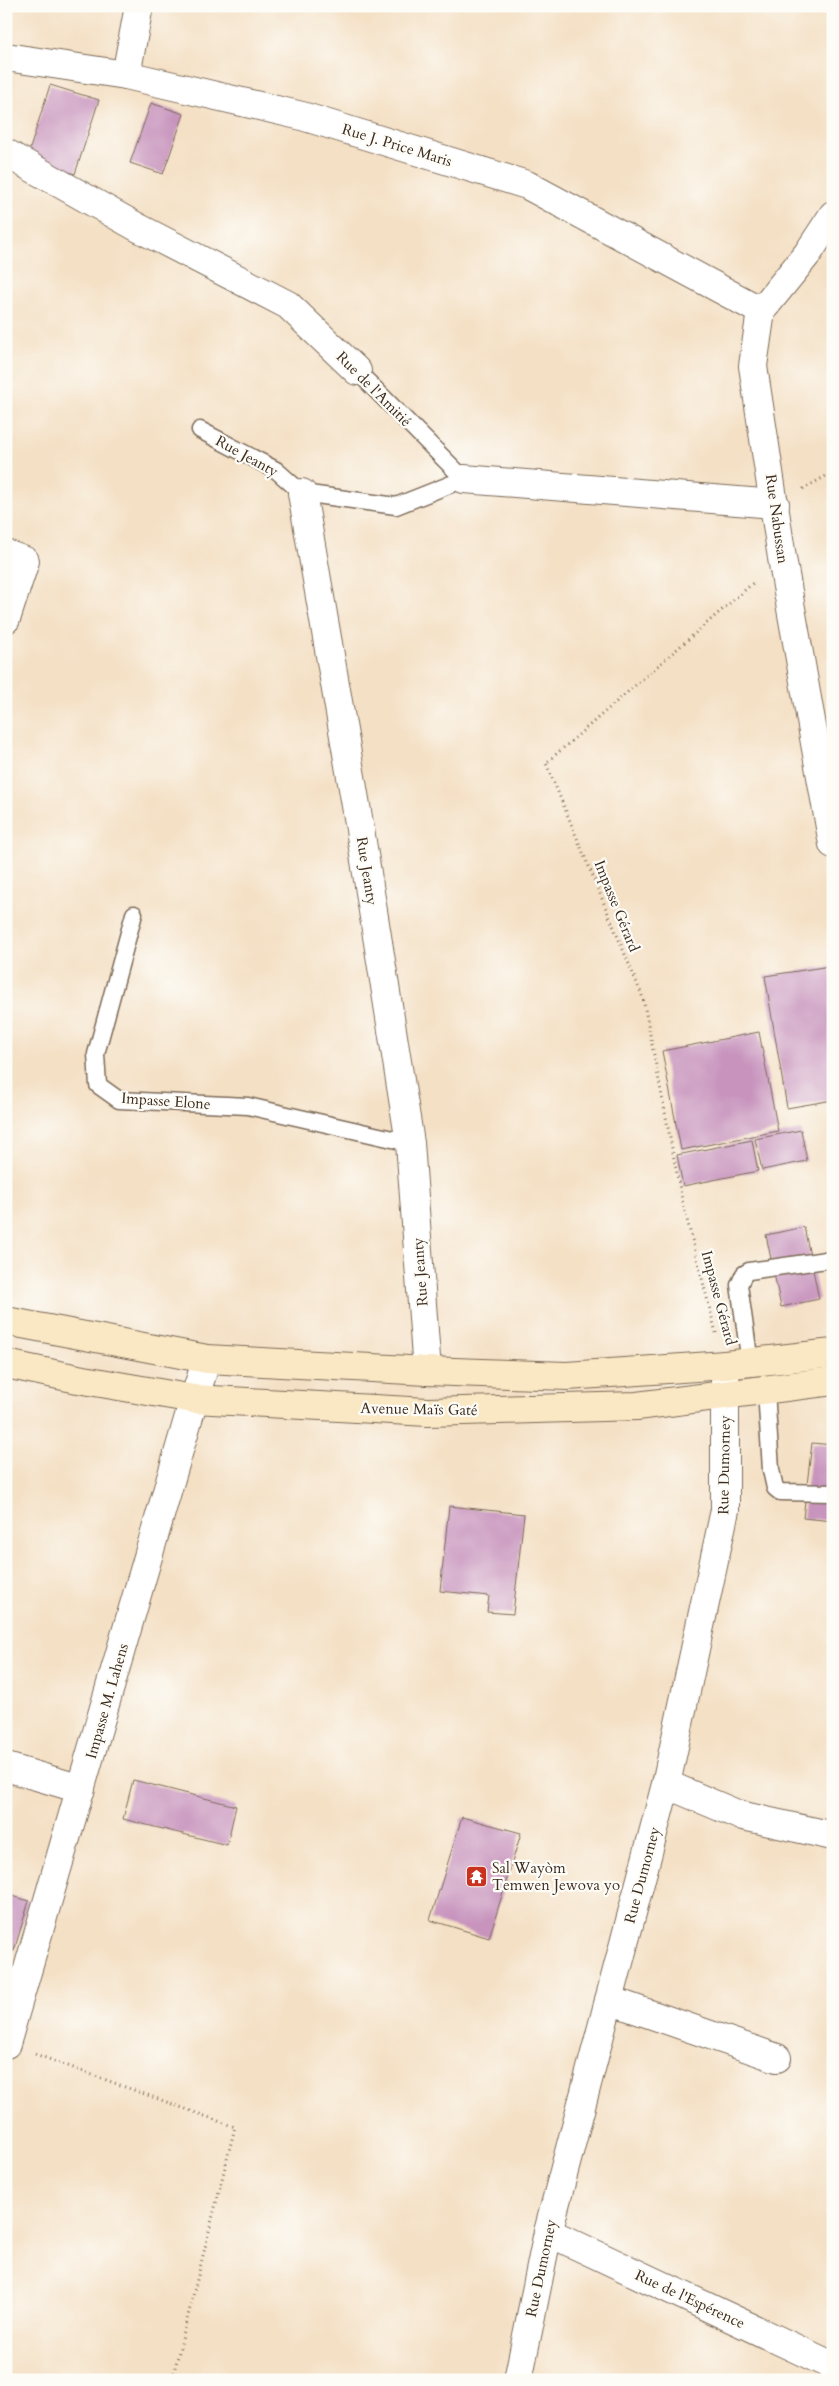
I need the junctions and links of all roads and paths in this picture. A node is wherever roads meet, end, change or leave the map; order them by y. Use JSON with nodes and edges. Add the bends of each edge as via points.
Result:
{"nodes":[{"id":1,"x":139,"y":6,"type":"edge"},
{"id":2,"x":6,"y":56,"type":"edge"},
{"id":3,"x":126,"y":75,"type":"junction"},
{"id":4,"x":6,"y":153,"type":"edge"},
{"id":5,"x":833,"y":215,"type":"edge"},
{"id":6,"x":761,"y":311,"type":"junction"},
{"id":7,"x":357,"y":371,"type":"joint"},
{"id":8,"x":200,"y":430,"type":"dead end"},
{"id":9,"x":464,"y":479,"type":"junction"},
{"id":10,"x":302,"y":493,"type":"junction"},
{"id":11,"x":775,"y":504,"type":"junction"},
{"id":12,"x":16,"y":557,"type":"edge"},
{"id":13,"x":782,"y":558,"type":"junction"},
{"id":14,"x":6,"y":620,"type":"edge"},
{"id":15,"x":833,"y":844,"type":"edge"},
{"id":16,"x":134,"y":914,"type":"dead end"},
{"id":17,"x":410,"y":1143,"type":"junction"},
{"id":18,"x":833,"y":1260,"type":"edge"},
{"id":19,"x":6,"y":1321,"type":"edge"},
{"id":20,"x":833,"y":1353,"type":"edge"},
{"id":21,"x":207,"y":1359,"type":"junction"},
{"id":22,"x":6,"y":1364,"type":"edge"},
{"id":23,"x":737,"y":1364,"type":"junction"},
{"id":24,"x":427,"y":1371,"type":"junction"},
{"id":25,"x":833,"y":1381,"type":"edge"},
{"id":26,"x":766,"y":1390,"type":"junction"},
{"id":27,"x":725,"y":1395,"type":"junction"},
{"id":28,"x":194,"y":1399,"type":"junction"},
{"id":29,"x":833,"y":1494,"type":"edge"},
{"id":30,"x":6,"y":1767,"type":"edge"},
{"id":31,"x":666,"y":1784,"type":"junction"},
{"id":32,"x":82,"y":1789,"type":"junction"},
{"id":33,"x":833,"y":1836,"type":"edge"},
{"id":34,"x":609,"y":2000,"type":"junction"},
{"id":35,"x":6,"y":2044,"type":"edge"},
{"id":36,"x":777,"y":2058,"type":"dead end"},
{"id":37,"x":548,"y":2232,"type":"junction"},
{"id":38,"x":833,"y":2366,"type":"edge"},
{"id":39,"x":172,"y":2380,"type":"edge"},
{"id":40,"x":518,"y":2380,"type":"edge"}],
"edges":[{"from":1,"to":3,"type":"street"},
{"from":2,"to":3,"type":"street","name":"Rue J. Price Maris"},
{"from":3,"to":6,"type":"street","name":"Rue J. Price Maris","via":[[302,116],[527,185]]},
{"from":4,"to":7,"type":"street","name":"Rue de l'Amitié","via":[[137,227],[288,305]]},
{"from":5,"to":6,"type":"street","via":[[808,253]]},
{"from":6,"to":11,"type":"street","name":"Rue Nabussan","via":[[753,366]]},
{"from":7,"to":9,"type":"lane","name":"Rue de l'Amitié"},
{"from":8,"to":10,"type":"lane","name":"Rue Jeanty","via":[[276,470]]},
{"from":9,"to":10,"type":"lane","via":[[396,506]]},
{"from":9,"to":11,"type":"street"},
{"from":10,"to":17,"type":"street","name":"Rue Jeanty"},
{"from":11,"to":13,"type":"street","name":"Rue Nabussan"},
{"from":12,"to":14,"type":"street"},
{"from":13,"to":15,"type":"street","name":"Rue Nabussan"},
{"from":13,"to":23,"type":"path","name":"Impasse Gérard","via":[[546,763],[642,998],[682,1200]]},
{"from":16,"to":17,"type":"lane","name":"Impasse Elone","via":[[96,1054],[98,1085],[118,1100],[248,1106]]},
{"from":17,"to":24,"type":"street","name":"Rue Jeanty"},
{"from":18,"to":23,"type":"lane","via":[[744,1274],[739,1285]]},
{"from":19,"to":21,"type":"main road"},
{"from":20,"to":23,"type":"main road"},
{"from":21,"to":24,"type":"main road"},
{"from":21,"to":28,"type":"street","name":"Impasse M. Lahens"},
{"from":22,"to":28,"type":"main road","name":"Avenue Maïs Gaté"},
{"from":23,"to":24,"type":"main road","via":[[567,1376]]},
{"from":23,"to":27,"type":"street","name":"Rue Dumorney"},
{"from":25,"to":26,"type":"main road","name":"Avenue Maïs Gaté"},
{"from":26,"to":27,"type":"main road","name":"Avenue Maïs Gaté"},
{"from":26,"to":29,"type":"lane","via":[[775,1488],[780,1492]]},
{"from":27,"to":28,"type":"main road","name":"Avenue Maïs Gaté","via":[[637,1406],[428,1412]]},
{"from":27,"to":31,"type":"street","name":"Rue Dumorney","via":[[725,1510]]},
{"from":28,"to":32,"type":"street","name":"Impasse M. Lahens"},
{"from":30,"to":32,"type":"street"},
{"from":31,"to":33,"type":"street","via":[[738,1815]]},
{"from":31,"to":34,"type":"street","name":"Rue Dumorney"},
{"from":32,"to":35,"type":"street","name":"Impasse M. Lahens"},
{"from":34,"to":36,"type":"street"},
{"from":34,"to":37,"type":"street","name":"Rue Dumorney"},
{"from":35,"to":39,"type":"path","via":[[235,2127]]},
{"from":37,"to":38,"type":"street","name":"Rue de l'Espérence"},
{"from":37,"to":40,"type":"street","name":"Rue Dumorney"}]}
